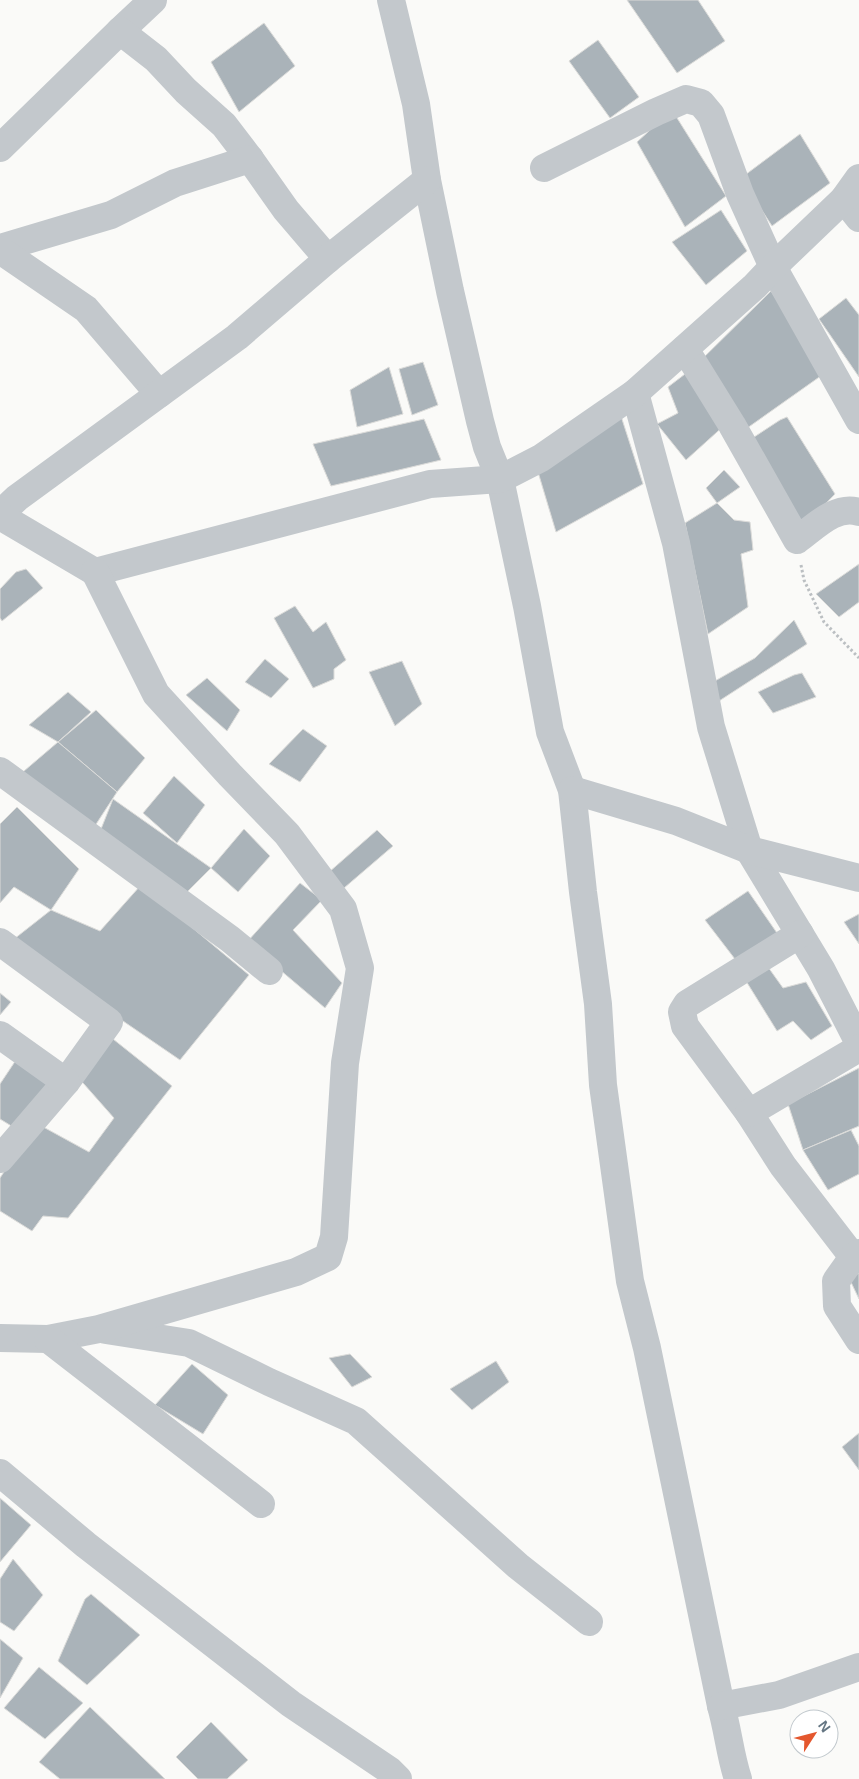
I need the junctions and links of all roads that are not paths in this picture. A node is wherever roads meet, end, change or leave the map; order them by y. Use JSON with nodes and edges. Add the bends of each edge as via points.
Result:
{"nodes":[{"id":1,"x":153,"y":0,"type":"edge"},
{"id":2,"x":391,"y":0,"type":"edge"},
{"id":3,"x":120,"y":31,"type":"junction"},
{"id":4,"x":0,"y":148,"type":"edge"},
{"id":5,"x":250,"y":159,"type":"junction"},
{"id":6,"x":544,"y":168,"type":"dead end"},
{"id":7,"x":427,"y":180,"type":"junction"},
{"id":8,"x":854,"y":198,"type":"edge"},
{"id":9,"x":0,"y":249,"type":"edge"},
{"id":10,"x":328,"y":258,"type":"junction"},
{"id":11,"x":773,"y":267,"type":"junction"},
{"id":12,"x":686,"y":349,"type":"junction"},
{"id":13,"x":634,"y":393,"type":"junction"},
{"id":14,"x":159,"y":394,"type":"junction"},
{"id":15,"x":859,"y":420,"type":"edge"},
{"id":16,"x":500,"y":478,"type":"junction"},
{"id":17,"x":859,"y":512,"type":"edge"},
{"id":18,"x":0,"y":515,"type":"edge"},
{"id":19,"x":95,"y":572,"type":"junction"},
{"id":20,"x":0,"y":771,"type":"edge"},
{"id":21,"x":572,"y":790,"type":"junction"},
{"id":22,"x":749,"y":850,"type":"junction"},
{"id":23,"x":859,"y":878,"type":"edge"},
{"id":24,"x":800,"y":934,"type":"junction"},
{"id":25,"x":0,"y":942,"type":"edge"},
{"id":26,"x":269,"y":971,"type":"dead end"},
{"id":27,"x":0,"y":1035,"type":"edge"},
{"id":28,"x":859,"y":1043,"type":"edge"},
{"id":29,"x":859,"y":1048,"type":"edge"},
{"id":30,"x":66,"y":1082,"type":"junction"},
{"id":31,"x":749,"y":1113,"type":"junction"},
{"id":32,"x":0,"y":1159,"type":"edge"},
{"id":33,"x":856,"y":1255,"type":"edge"},
{"id":34,"x":99,"y":1329,"type":"junction"},
{"id":35,"x":0,"y":1338,"type":"edge"},
{"id":36,"x":48,"y":1339,"type":"junction"},
{"id":37,"x":859,"y":1340,"type":"edge"},
{"id":38,"x":0,"y":1473,"type":"edge"},
{"id":39,"x":261,"y":1504,"type":"dead end"},
{"id":40,"x":589,"y":1622,"type":"dead end"},
{"id":41,"x":859,"y":1667,"type":"edge"},
{"id":42,"x":721,"y":1706,"type":"junction"},
{"id":43,"x":398,"y":1779,"type":"edge"},
{"id":44,"x":738,"y":1779,"type":"edge"}],
"edges":[{"from":1,"to":3,"type":"street"},
{"from":2,"to":7,"type":"street","via":[[416,104]]},
{"from":3,"to":4,"type":"street"},
{"from":3,"to":5,"type":"street","via":[[156,59],[224,125]]},
{"from":5,"to":9,"type":"street","via":[[175,183],[111,215]]},
{"from":5,"to":10,"type":"street","via":[[286,210]]},
{"from":6,"to":11,"type":"street","via":[[656,112],[686,100],[701,103],[711,115],[740,194]]},
{"from":7,"to":10,"type":"street"},
{"from":7,"to":16,"type":"street","via":[[480,421]]},
{"from":8,"to":11,"type":"street"},
{"from":9,"to":14,"type":"street","via":[[86,310]]},
{"from":10,"to":14,"type":"street","via":[[238,336]]},
{"from":11,"to":12,"type":"street"},
{"from":11,"to":15,"type":"street"},
{"from":12,"to":13,"type":"street"},
{"from":12,"to":17,"type":"street","via":[[797,540],[835,513],[851,509]]},
{"from":13,"to":16,"type":"street","via":[[541,458]]},
{"from":13,"to":22,"type":"street","via":[[676,543],[711,727]]},
{"from":14,"to":18,"type":"street","via":[[17,498]]},
{"from":16,"to":19,"type":"street","via":[[430,484]]},
{"from":16,"to":21,"type":"street","via":[[550,732]]},
{"from":18,"to":19,"type":"street"},
{"from":19,"to":34,"type":"street","via":[[156,694],[287,834],[343,909],[360,968],[345,1063],[334,1237],[328,1257],[296,1272]]},
{"from":20,"to":26,"type":"street"},
{"from":21,"to":22,"type":"street","via":[[676,821]]},
{"from":21,"to":42,"type":"street","via":[[598,1004],[603,1085],[630,1281],[647,1348]]},
{"from":22,"to":23,"type":"street"},
{"from":22,"to":24,"type":"street"},
{"from":24,"to":28,"type":"street"},
{"from":24,"to":31,"type":"street","via":[[687,1004],[682,1012],[685,1026]]},
{"from":25,"to":30,"type":"street","via":[[109,1022]]},
{"from":27,"to":30,"type":"street"},
{"from":29,"to":31,"type":"street"},
{"from":30,"to":32,"type":"street"},
{"from":31,"to":33,"type":"street","via":[[783,1166]]},
{"from":33,"to":37,"type":"street","via":[[836,1281],[837,1306]]},
{"from":34,"to":36,"type":"street"},
{"from":34,"to":40,"type":"street","via":[[188,1343],[356,1421],[518,1566]]},
{"from":35,"to":36,"type":"street"},
{"from":36,"to":39,"type":"street"},
{"from":38,"to":43,"type":"street","via":[[86,1545],[291,1704]]},
{"from":41,"to":42,"type":"street","via":[[779,1695]]},
{"from":42,"to":44,"type":"street"}]}
